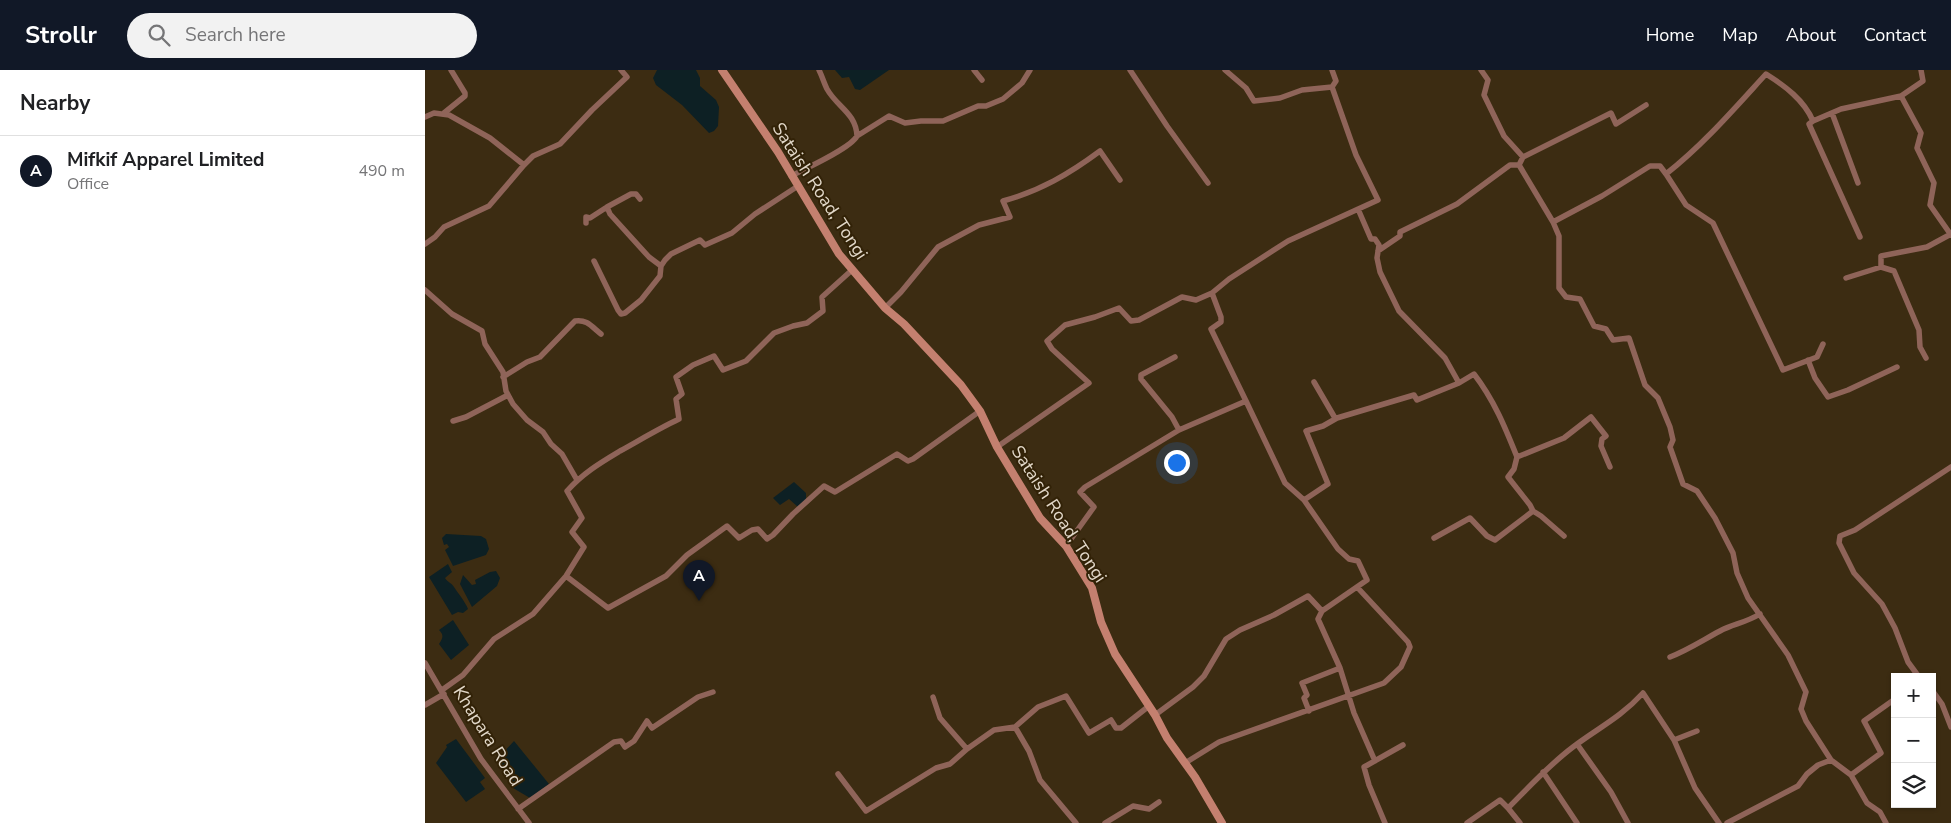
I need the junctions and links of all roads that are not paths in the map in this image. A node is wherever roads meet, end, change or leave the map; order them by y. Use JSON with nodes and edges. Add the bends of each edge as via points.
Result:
{"nodes":[{"id":1,"x":621,"y":70,"type":"edge"},
{"id":2,"x":723,"y":70,"type":"edge"},
{"id":3,"x":819,"y":70,"type":"edge"},
{"id":4,"x":974,"y":70,"type":"edge"},
{"id":5,"x":1031,"y":70,"type":"edge"},
{"id":6,"x":1130,"y":70,"type":"edge"},
{"id":7,"x":1225,"y":70,"type":"edge"},
{"id":8,"x":1332,"y":70,"type":"edge"},
{"id":9,"x":1481,"y":70,"type":"edge"},
{"id":10,"x":1921,"y":70,"type":"edge"},
{"id":11,"x":452,"y":71,"type":"edge"},
{"id":12,"x":1768,"y":72,"type":"edge"},
{"id":13,"x":982,"y":80,"type":"dead end"},
{"id":14,"x":1332,"y":87,"type":"junction"},
{"id":15,"x":1901,"y":96,"type":"junction"},
{"id":16,"x":1645,"y":105,"type":"dead end"},
{"id":17,"x":444,"y":113,"type":"junction"},
{"id":18,"x":1832,"y":113,"type":"junction"},
{"id":19,"x":425,"y":117,"type":"edge"},
{"id":20,"x":1813,"y":121,"type":"junction"},
{"id":21,"x":857,"y":136,"type":"junction"},
{"id":22,"x":1523,"y":157,"type":"junction"},
{"id":23,"x":524,"y":165,"type":"junction"},
{"id":24,"x":1519,"y":165,"type":"junction"},
{"id":25,"x":1666,"y":174,"type":"junction"},
{"id":26,"x":791,"y":176,"type":"junction"},
{"id":27,"x":1120,"y":180,"type":"dead end"},
{"id":28,"x":1208,"y":183,"type":"dead end"},
{"id":29,"x":1858,"y":183,"type":"dead end"},
{"id":30,"x":797,"y":186,"type":"junction"},
{"id":31,"x":640,"y":199,"type":"dead end"},
{"id":32,"x":607,"y":207,"type":"junction"},
{"id":33,"x":1358,"y":208,"type":"junction"},
{"id":34,"x":1553,"y":222,"type":"junction"},
{"id":35,"x":586,"y":223,"type":"dead end"},
{"id":36,"x":1951,"y":234,"type":"edge"},
{"id":37,"x":1860,"y":238,"type":"dead end"},
{"id":38,"x":425,"y":244,"type":"edge"},
{"id":39,"x":1378,"y":252,"type":"junction"},
{"id":40,"x":593,"y":261,"type":"dead end"},
{"id":41,"x":661,"y":266,"type":"junction"},
{"id":42,"x":1881,"y":267,"type":"junction"},
{"id":43,"x":852,"y":270,"type":"junction"},
{"id":44,"x":1846,"y":278,"type":"dead end"},
{"id":45,"x":425,"y":290,"type":"edge"},
{"id":46,"x":1212,"y":293,"type":"junction"},
{"id":47,"x":885,"y":308,"type":"junction"},
{"id":48,"x":601,"y":334,"type":"dead end"},
{"id":49,"x":1823,"y":344,"type":"dead end"},
{"id":50,"x":1175,"y":358,"type":"dead end"},
{"id":51,"x":1926,"y":358,"type":"dead end"},
{"id":52,"x":1808,"y":360,"type":"junction"},
{"id":53,"x":1897,"y":367,"type":"dead end"},
{"id":54,"x":503,"y":377,"type":"junction"},
{"id":55,"x":1314,"y":382,"type":"dead end"},
{"id":56,"x":1459,"y":383,"type":"junction"},
{"id":57,"x":506,"y":390,"type":"junction"},
{"id":58,"x":1246,"y":401,"type":"junction"},
{"id":59,"x":980,"y":412,"type":"junction"},
{"id":60,"x":1337,"y":418,"type":"junction"},
{"id":61,"x":453,"y":421,"type":"dead end"},
{"id":62,"x":1179,"y":430,"type":"junction"},
{"id":63,"x":997,"y":447,"type":"junction"},
{"id":64,"x":1517,"y":457,"type":"junction"},
{"id":65,"x":1610,"y":466,"type":"dead end"},
{"id":66,"x":1951,"y":467,"type":"edge"},
{"id":67,"x":577,"y":480,"type":"junction"},
{"id":68,"x":1304,"y":500,"type":"junction"},
{"id":69,"x":1533,"y":511,"type":"junction"},
{"id":70,"x":1564,"y":536,"type":"dead end"},
{"id":71,"x":1434,"y":538,"type":"dead end"},
{"id":72,"x":1066,"y":546,"type":"junction"},
{"id":73,"x":566,"y":576,"type":"junction"},
{"id":74,"x":1357,"y":587,"type":"junction"},
{"id":75,"x":1322,"y":612,"type":"junction"},
{"id":76,"x":1760,"y":614,"type":"junction"},
{"id":77,"x":1671,"y":657,"type":"dead end"},
{"id":78,"x":425,"y":663,"type":"edge"},
{"id":79,"x":1340,"y":668,"type":"junction"},
{"id":80,"x":1917,"y":673,"type":"edge"},
{"id":81,"x":443,"y":692,"type":"junction"},
{"id":82,"x":713,"y":692,"type":"dead end"},
{"id":83,"x":1936,"y":696,"type":"edge"},
{"id":84,"x":933,"y":697,"type":"dead end"},
{"id":85,"x":1349,"y":697,"type":"junction"},
{"id":86,"x":1891,"y":702,"type":"edge"},
{"id":87,"x":425,"y":705,"type":"edge"},
{"id":88,"x":1149,"y":706,"type":"junction"},
{"id":89,"x":1309,"y":711,"type":"junction"},
{"id":90,"x":1155,"y":715,"type":"junction"},
{"id":91,"x":1015,"y":727,"type":"junction"},
{"id":92,"x":1951,"y":727,"type":"edge"},
{"id":93,"x":1697,"y":731,"type":"dead end"},
{"id":94,"x":1674,"y":740,"type":"junction"},
{"id":95,"x":1577,"y":744,"type":"junction"},
{"id":96,"x":1403,"y":745,"type":"dead end"},
{"id":97,"x":967,"y":749,"type":"junction"},
{"id":98,"x":1831,"y":760,"type":"junction"},
{"id":99,"x":1375,"y":761,"type":"junction"},
{"id":100,"x":1185,"y":763,"type":"junction"},
{"id":101,"x":1543,"y":772,"type":"junction"},
{"id":102,"x":838,"y":774,"type":"dead end"},
{"id":103,"x":1851,"y":775,"type":"junction"},
{"id":104,"x":1159,"y":802,"type":"dead end"},
{"id":105,"x":1508,"y":808,"type":"junction"},
{"id":106,"x":518,"y":809,"type":"junction"},
{"id":107,"x":529,"y":823,"type":"edge"},
{"id":108,"x":1076,"y":823,"type":"edge"},
{"id":109,"x":1105,"y":823,"type":"edge"},
{"id":110,"x":1221,"y":823,"type":"edge"},
{"id":111,"x":1385,"y":823,"type":"edge"},
{"id":112,"x":1467,"y":823,"type":"edge"},
{"id":113,"x":1520,"y":823,"type":"edge"},
{"id":114,"x":1577,"y":823,"type":"edge"},
{"id":115,"x":1628,"y":823,"type":"edge"},
{"id":116,"x":1719,"y":823,"type":"edge"},
{"id":117,"x":1727,"y":823,"type":"edge"},
{"id":118,"x":1886,"y":823,"type":"edge"}],
"edges":[{"from":1,"to":23,"type":"street","via":[[627,77],[560,144],[533,156]]},
{"from":2,"to":26,"type":"street","name":"Sataish Road, Tongi"},
{"from":3,"to":21,"type":"street","via":[[827,89],[853,120]]},
{"from":4,"to":13,"type":"street"},
{"from":5,"to":21,"type":"street","via":[[1012,92],[986,106],[978,106],[943,121],[905,123],[889,116]]},
{"from":6,"to":28,"type":"street"},
{"from":7,"to":14,"type":"street","via":[[1246,88],[1254,101]]},
{"from":8,"to":14,"type":"street","via":[[1336,81]]},
{"from":9,"to":22,"type":"street","via":[[1488,80],[1484,95],[1504,136]]},
{"from":10,"to":15,"type":"street","via":[[1923,80]]},
{"from":11,"to":17,"type":"street","via":[[465,96]]},
{"from":12,"to":20,"type":"street","via":[[1802,102]]},
{"from":12,"to":25,"type":"street","via":[[1709,136]]},
{"from":14,"to":33,"type":"street","via":[[1356,155],[1378,200]]},
{"from":15,"to":18,"type":"street"},
{"from":15,"to":36,"type":"street","via":[[1921,133],[1917,148],[1934,183],[1930,205]]},
{"from":16,"to":22,"type":"street","via":[[1616,124],[1611,113]]},
{"from":17,"to":19,"type":"street"},
{"from":17,"to":23,"type":"street","via":[[491,138]]},
{"from":18,"to":20,"type":"street"},
{"from":18,"to":29,"type":"street"},
{"from":20,"to":37,"type":"street","via":[[1809,124]]},
{"from":21,"to":26,"type":"street","via":[[855,141],[837,152]]},
{"from":22,"to":24,"type":"street"},
{"from":23,"to":38,"type":"street","via":[[489,206],[444,227]]},
{"from":24,"to":34,"type":"street"},
{"from":24,"to":39,"type":"street","via":[[1510,165],[1457,204],[1400,232],[1400,236]]},
{"from":25,"to":34,"type":"street","via":[[1660,166],[1650,166]]},
{"from":25,"to":52,"type":"street","via":[[1686,205],[1713,223],[1783,370]]},
{"from":26,"to":30,"type":"street","name":"Sataish Road, Tongi"},
{"from":27,"to":47,"type":"street","via":[[1100,152],[1050,184],[1003,201],[1010,217],[979,225],[938,247]]},
{"from":30,"to":41,"type":"street","via":[[732,232],[705,245],[700,240],[671,254]]},
{"from":30,"to":43,"type":"street","name":"Sataish Road, Tongi"},
{"from":31,"to":32,"type":"street","via":[[631,194]]},
{"from":32,"to":35,"type":"street","via":[[590,218],[586,217]]},
{"from":32,"to":41,"type":"street","via":[[649,257]]},
{"from":33,"to":39,"type":"street","via":[[1371,239],[1379,245]]},
{"from":33,"to":46,"type":"street","via":[[1288,241]]},
{"from":34,"to":76,"type":"street","via":[[1559,236],[1559,288],[1566,297],[1581,299],[1594,326],[1605,329],[1613,340],[1629,338],[1645,386],[1658,398],[1670,426],[1673,440],[1670,447],[1683,484],[1697,491],[1715,518],[1733,553],[1737,573],[1748,598]]},
{"from":36,"to":42,"type":"street","via":[[1927,247],[1881,256]]},
{"from":39,"to":56,"type":"street","via":[[1380,272],[1399,311],[1445,358]]},
{"from":40,"to":41,"type":"street","via":[[621,314],[641,300],[660,276]]},
{"from":42,"to":44,"type":"street"},
{"from":42,"to":51,"type":"street","via":[[1894,271],[1919,330],[1920,347]]},
{"from":43,"to":47,"type":"street","name":"Sataish Road, Tongi"},
{"from":43,"to":67,"type":"street","via":[[823,297],[823,311],[807,323],[774,334],[746,361],[723,370],[714,356],[676,377],[682,394],[676,399],[679,419],[598,463]]},
{"from":45,"to":54,"type":"street","via":[[452,314],[482,331],[485,344]]},
{"from":46,"to":58,"type":"street","via":[[1221,322],[1211,330]]},
{"from":46,"to":63,"type":"street","via":[[1196,300],[1182,296],[1139,320],[1131,321],[1119,308],[1065,325],[1047,341],[1089,383]]},
{"from":47,"to":59,"type":"street","name":"Sataish Road, Tongi","via":[[961,385]]},
{"from":48,"to":54,"type":"street","via":[[587,322],[575,321],[540,357]]},
{"from":49,"to":52,"type":"street","via":[[1817,356]]},
{"from":50,"to":62,"type":"street","via":[[1141,375],[1141,379]]},
{"from":52,"to":53,"type":"street","via":[[1828,397]]},
{"from":54,"to":57,"type":"street"},
{"from":55,"to":60,"type":"street","via":[[1330,412]]},
{"from":56,"to":60,"type":"street","via":[[1417,400],[1414,395]]},
{"from":56,"to":64,"type":"street","via":[[1474,374],[1486,389]]},
{"from":57,"to":61,"type":"street","via":[[508,395]]},
{"from":57,"to":67,"type":"street","via":[[527,420],[543,432],[562,454]]},
{"from":58,"to":62,"type":"street"},
{"from":58,"to":68,"type":"street","via":[[1285,482]]},
{"from":59,"to":63,"type":"street","name":"Sataish Road, Tongi"},
{"from":59,"to":73,"type":"street","via":[[913,459],[908,461],[897,454],[835,492],[824,486],[767,539],[758,529],[739,538],[727,526],[687,555],[666,576],[608,608]]},
{"from":60,"to":68,"type":"street","via":[[1306,431],[1328,484]]},
{"from":62,"to":72,"type":"street","via":[[1079,492],[1094,508]]},
{"from":63,"to":72,"type":"street","name":"Sataish Road, Tongi","via":[[1040,518]]},
{"from":64,"to":65,"type":"street","via":[[1564,438],[1591,418],[1606,436],[1601,446]]},
{"from":64,"to":69,"type":"street","via":[[1508,477]]},
{"from":66,"to":80,"type":"street","via":[[1855,530],[1840,536],[1839,543],[1854,572],[1882,604],[1908,662]]},
{"from":67,"to":73,"type":"street","via":[[567,491],[581,518],[572,532],[584,547]]},
{"from":68,"to":74,"type":"street","via":[[1338,549],[1349,559],[1358,561],[1367,580]]},
{"from":69,"to":70,"type":"street"},
{"from":69,"to":71,"type":"street","via":[[1495,540],[1470,518]]},
{"from":72,"to":88,"type":"street","name":"Sataish Road, Tongi","via":[[1092,588],[1109,642]]},
{"from":73,"to":81,"type":"street","via":[[533,614],[494,639],[463,675]]},
{"from":74,"to":75,"type":"street"},
{"from":74,"to":85,"type":"street","via":[[1410,647],[1401,667],[1384,683]]},
{"from":75,"to":79,"type":"street","via":[[1318,619]]},
{"from":75,"to":90,"type":"street","via":[[1307,596],[1274,616],[1240,630],[1226,639],[1204,676],[1193,687]]},
{"from":76,"to":77,"type":"street"},
{"from":76,"to":98,"type":"street","via":[[1798,673],[1806,692],[1801,708]]},
{"from":78,"to":81,"type":"street","name":"Khapara Road"},
{"from":79,"to":85,"type":"street"},
{"from":79,"to":89,"type":"street","via":[[1302,683]]},
{"from":81,"to":87,"type":"street"},
{"from":81,"to":106,"type":"street","name":"Khapara Road","via":[[481,759]]},
{"from":82,"to":106,"type":"street","via":[[698,697],[651,728],[647,721],[634,741],[625,746],[621,741],[615,742]]},
{"from":83,"to":92,"type":"street"},
{"from":84,"to":97,"type":"street","via":[[940,718]]},
{"from":85,"to":89,"type":"street"},
{"from":85,"to":99,"type":"street"},
{"from":86,"to":103,"type":"street","via":[[1864,722],[1881,753]]},
{"from":88,"to":90,"type":"street","name":"Sataish Road, Tongi"},
{"from":88,"to":91,"type":"street","via":[[1121,728],[1116,728],[1111,720],[1089,733],[1066,696],[1038,707]]},
{"from":89,"to":100,"type":"street","via":[[1219,742]]},
{"from":90,"to":100,"type":"street","name":"Sataish Road, Tongi"},
{"from":91,"to":97,"type":"street","via":[[994,730]]},
{"from":91,"to":108,"type":"street","via":[[1040,780]]},
{"from":93,"to":94,"type":"street"},
{"from":94,"to":95,"type":"street","via":[[1643,693],[1629,709]]},
{"from":94,"to":116,"type":"street","via":[[1695,788]]},
{"from":95,"to":101,"type":"street"},
{"from":95,"to":115,"type":"street","via":[[1611,792]]},
{"from":96,"to":99,"type":"street"},
{"from":97,"to":102,"type":"street","via":[[950,764],[935,768],[866,811]]},
{"from":98,"to":103,"type":"street"},
{"from":98,"to":117,"type":"street","via":[[1818,765],[1798,786]]},
{"from":99,"to":111,"type":"street","via":[[1364,767]]},
{"from":100,"to":110,"type":"street","name":"Sataish Road, Tongi"},
{"from":101,"to":105,"type":"street"},
{"from":101,"to":114,"type":"street"},
{"from":103,"to":118,"type":"street","via":[[1867,803],[1879,812]]},
{"from":104,"to":109,"type":"street","via":[[1149,809],[1133,806]]},
{"from":105,"to":112,"type":"street","via":[[1500,800]]},
{"from":105,"to":113,"type":"street"},
{"from":106,"to":107,"type":"street","name":"Khapara Road"}]}
